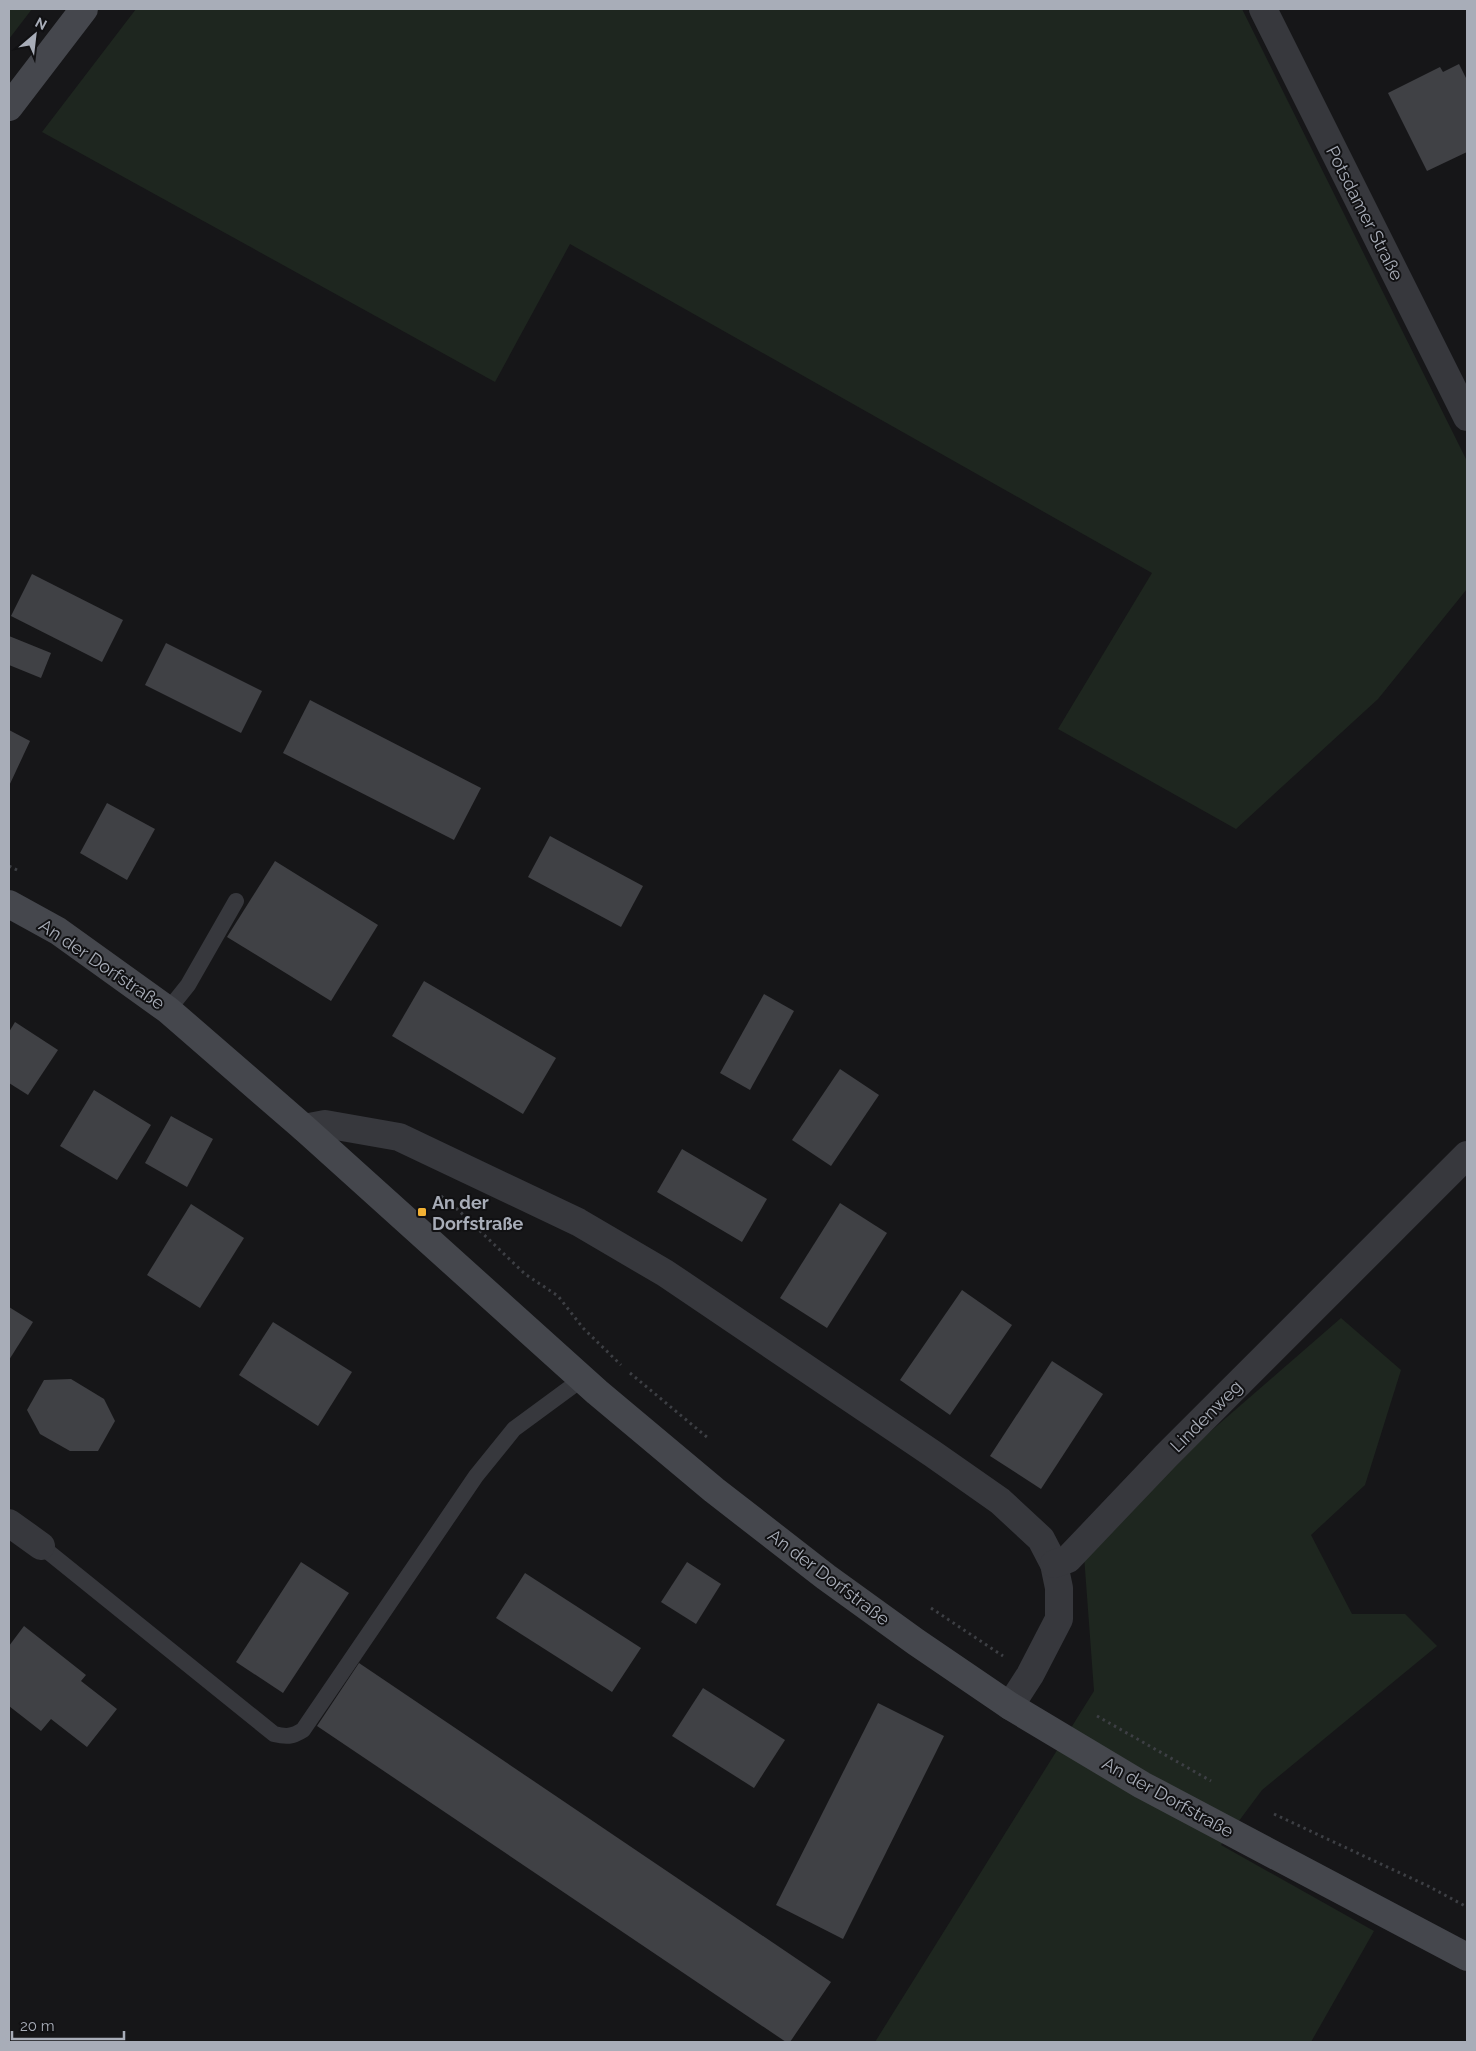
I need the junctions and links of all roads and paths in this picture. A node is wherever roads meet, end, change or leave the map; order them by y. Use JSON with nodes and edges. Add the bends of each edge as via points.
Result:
{"nodes":[{"id":1,"x":84,"y":9,"type":"edge"},
{"id":2,"x":1263,"y":9,"type":"edge"},
{"id":3,"x":9,"y":107,"type":"edge"},
{"id":4,"x":1467,"y":417,"type":"edge"},
{"id":5,"x":236,"y":901,"type":"dead end"},
{"id":6,"x":9,"y":904,"type":"edge"},
{"id":7,"x":168,"y":1010,"type":"junction"},
{"id":8,"x":304,"y":1128,"type":"junction"},
{"id":9,"x":1467,"y":1155,"type":"edge"},
{"id":10,"x":440,"y":1196,"type":"dead end"},
{"id":11,"x":623,"y":1367,"type":"dead end"},
{"id":12,"x":629,"y":1372,"type":"dead end"},
{"id":13,"x":582,"y":1379,"type":"junction"},
{"id":14,"x":715,"y":1444,"type":"dead end"},
{"id":15,"x":9,"y":1523,"type":"edge"},
{"id":16,"x":41,"y":1546,"type":"joint"},
{"id":17,"x":1054,"y":1564,"type":"junction"},
{"id":18,"x":927,"y":1606,"type":"dead end"},
{"id":19,"x":1030,"y":1675,"type":"junction"},
{"id":20,"x":1010,"y":1706,"type":"junction"},
{"id":21,"x":1096,"y":1716,"type":"dead end"},
{"id":22,"x":1216,"y":1784,"type":"dead end"},
{"id":23,"x":1268,"y":1812,"type":"dead end"},
{"id":24,"x":1467,"y":1907,"type":"edge"},
{"id":25,"x":1467,"y":1957,"type":"edge"}],
"edges":[{"from":1,"to":3,"type":"street"},
{"from":2,"to":4,"type":"street","name":"Potsdamer Straße"},
{"from":5,"to":7,"type":"lane","via":[[188,985]]},
{"from":6,"to":7,"type":"street","name":"An der Dorfstraße","via":[[58,931]]},
{"from":7,"to":8,"type":"street","name":"An der Dorfstraße"},
{"from":8,"to":13,"type":"street","name":"An der Dorfstraße"},
{"from":8,"to":17,"type":"street","via":[[325,1124],[399,1137],[578,1222],[665,1273],[1000,1501],[1041,1539]]},
{"from":9,"to":17,"type":"street","name":"Lindenweg","via":[[1166,1456],[1068,1559]]},
{"from":10,"to":11,"type":"path","via":[[525,1274],[558,1296],[583,1328]]},
{"from":12,"to":14,"type":"path"},
{"from":13,"to":16,"type":"lane","via":[[514,1429],[476,1476],[303,1730],[294,1736],[274,1734]]},
{"from":13,"to":20,"type":"street","name":"An der Dorfstraße","via":[[714,1490],[826,1578]]},
{"from":15,"to":16,"type":"street"},
{"from":17,"to":19,"type":"street","via":[[1059,1588],[1059,1619]]},
{"from":18,"to":19,"type":"path"},
{"from":19,"to":20,"type":"street"},
{"from":20,"to":25,"type":"street","name":"An der Dorfstraße","via":[[1142,1785]]},
{"from":21,"to":22,"type":"path"},
{"from":23,"to":24,"type":"path"}]}
